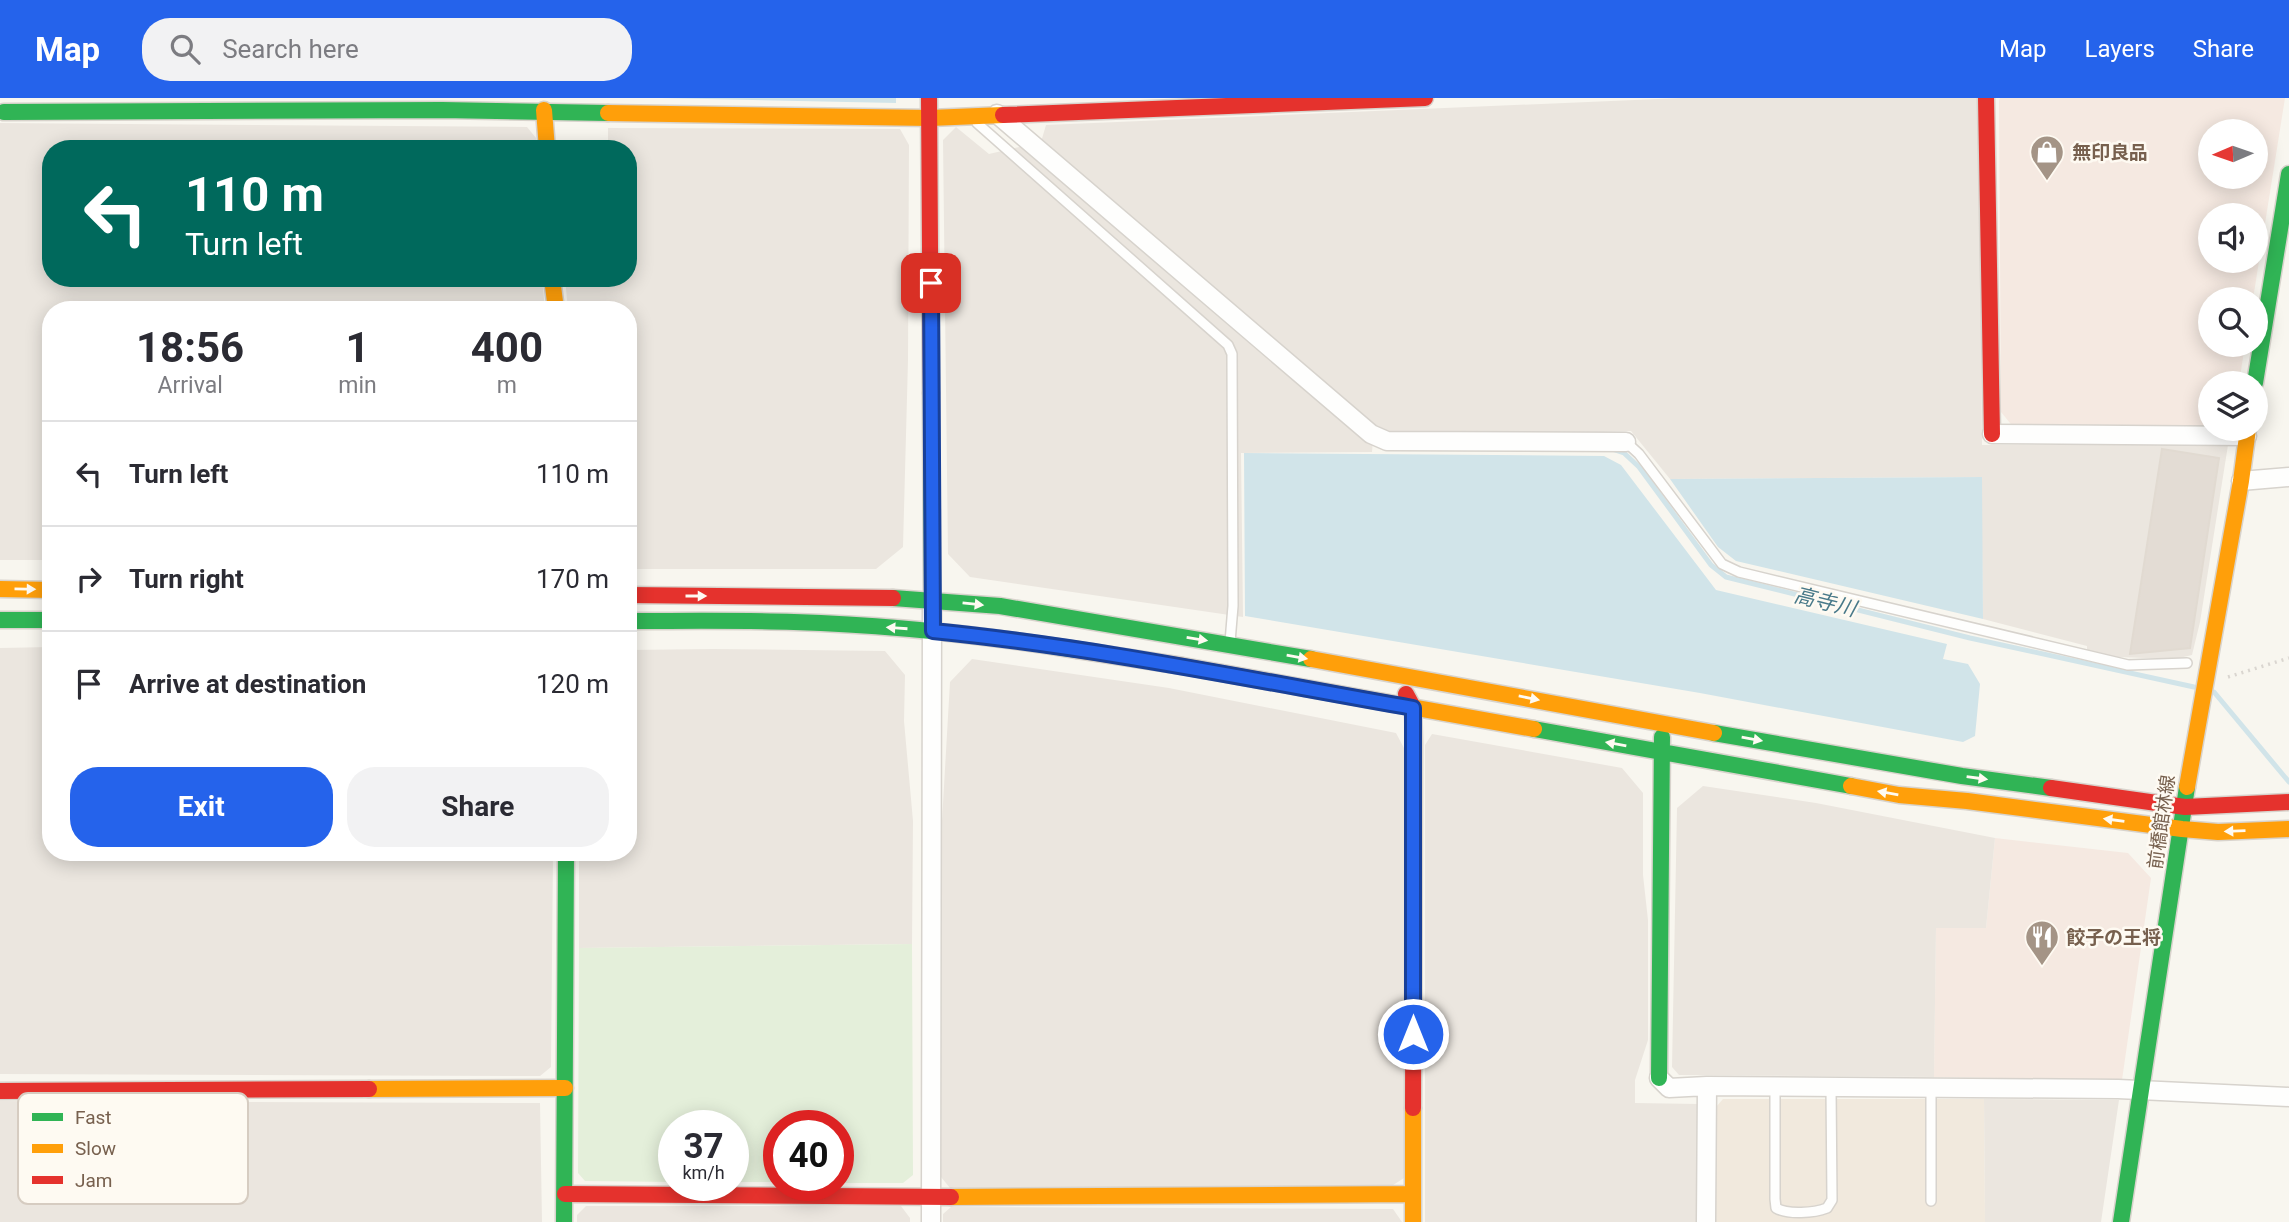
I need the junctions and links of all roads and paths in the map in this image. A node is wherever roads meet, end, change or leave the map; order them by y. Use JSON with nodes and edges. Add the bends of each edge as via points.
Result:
{"nodes":[{"id":1,"x":929,"y":98,"type":"edge"},
{"id":2,"x":1425,"y":98,"type":"edge"},
{"id":3,"x":1986,"y":98,"type":"edge"},
{"id":4,"x":442,"y":104,"type":"edge"},
{"id":5,"x":544,"y":110,"type":"junction"},
{"id":6,"x":2,"y":112,"type":"edge"},
{"id":7,"x":997,"y":114,"type":"junction"},
{"id":8,"x":969,"y":116,"type":"junction"},
{"id":9,"x":930,"y":118,"type":"junction"},
{"id":10,"x":546,"y":140,"type":"edge"},
{"id":11,"x":2289,"y":174,"type":"edge"},
{"id":12,"x":2257,"y":371,"type":"edge"},
{"id":13,"x":2198,"y":432,"type":"edge"},
{"id":14,"x":1992,"y":434,"type":"joint"},
{"id":15,"x":2246,"y":441,"type":"edge"},
{"id":16,"x":1626,"y":442,"type":"joint"},
{"id":17,"x":2289,"y":477,"type":"edge"},
{"id":18,"x":2241,"y":481,"type":"junction"},
{"id":19,"x":0,"y":589,"type":"edge"},
{"id":20,"x":42,"y":590,"type":"edge"},
{"id":21,"x":637,"y":595,"type":"edge"},
{"id":22,"x":932,"y":599,"type":"junction"},
{"id":23,"x":0,"y":620,"type":"edge"},
{"id":24,"x":42,"y":620,"type":"edge"},
{"id":25,"x":637,"y":621,"type":"edge"},
{"id":26,"x":933,"y":631,"type":"junction"},
{"id":27,"x":1230,"y":644,"type":"junction"},
{"id":28,"x":2289,"y":658,"type":"edge"},
{"id":29,"x":2187,"y":663,"type":"dead end"},
{"id":30,"x":1381,"y":672,"type":"junction"},
{"id":31,"x":2205,"y":676,"type":"junction"},
{"id":32,"x":1462,"y":685,"type":"junction"},
{"id":33,"x":1413,"y":708,"type":"junction"},
{"id":34,"x":1662,"y":724,"type":"junction"},
{"id":35,"x":1662,"y":753,"type":"junction"},
{"id":36,"x":2289,"y":802,"type":"edge"},
{"id":37,"x":2185,"y":807,"type":"junction"},
{"id":38,"x":2182,"y":829,"type":"junction"},
{"id":39,"x":2289,"y":829,"type":"edge"},
{"id":40,"x":566,"y":861,"type":"edge"},
{"id":41,"x":1659,"y":1078,"type":"joint"},
{"id":42,"x":1707,"y":1086,"type":"junction"},
{"id":43,"x":1774,"y":1087,"type":"junction"},
{"id":44,"x":565,"y":1088,"type":"junction"},
{"id":45,"x":1831,"y":1088,"type":"junction"},
{"id":46,"x":1931,"y":1088,"type":"junction"},
{"id":47,"x":2142,"y":1090,"type":"junction"},
{"id":48,"x":0,"y":1091,"type":"edge"},
{"id":49,"x":2289,"y":1097,"type":"edge"},
{"id":50,"x":565,"y":1194,"type":"junction"},
{"id":51,"x":1413,"y":1194,"type":"junction"},
{"id":52,"x":931,"y":1198,"type":"junction"},
{"id":53,"x":1931,"y":1201,"type":"dead end"},
{"id":54,"x":565,"y":1222,"type":"edge"},
{"id":55,"x":931,"y":1222,"type":"edge"},
{"id":56,"x":1413,"y":1222,"type":"edge"},
{"id":57,"x":1706,"y":1222,"type":"edge"},
{"id":58,"x":2121,"y":1222,"type":"edge"}],
"edges":[{"from":1,"to":9,"type":"street"},
{"from":2,"to":7,"type":"street"},
{"from":3,"to":14,"type":"street"},
{"from":4,"to":5,"type":"street"},
{"from":4,"to":6,"type":"street"},
{"from":5,"to":9,"type":"street"},
{"from":5,"to":10,"type":"street"},
{"from":7,"to":8,"type":"street"},
{"from":7,"to":16,"type":"street","via":[[1371,434],[1387,441]]},
{"from":8,"to":9,"type":"street"},
{"from":8,"to":27,"type":"lane","via":[[1228,345],[1232,354]]},
{"from":9,"to":22,"type":"street"},
{"from":11,"to":12,"type":"street"},
{"from":13,"to":14,"type":"street"},
{"from":15,"to":18,"type":"street","name":"前橋館林線"},
{"from":16,"to":29,"type":"lane","via":[[1721,564],[1739,572],[2128,665]]},
{"from":17,"to":18,"type":"street"},
{"from":18,"to":31,"type":"street","name":"前橋館林線"},
{"from":19,"to":20,"type":"street","one_way":true},
{"from":21,"to":22,"type":"street","one_way":true},
{"from":22,"to":26,"type":"street"},
{"from":22,"to":27,"type":"street","one_way":true},
{"from":23,"to":24,"type":"street"},
{"from":26,"to":25,"type":"street","one_way":true,"via":[[795,622]]},
{"from":26,"to":33,"type":"street","via":[[1183,666]]},
{"from":26,"to":52,"type":"street"},
{"from":27,"to":30,"type":"street","one_way":true},
{"from":28,"to":31,"type":"path","via":[[2226,678]]},
{"from":30,"to":32,"type":"street"},
{"from":30,"to":33,"type":"street","via":[[1404,689]]},
{"from":31,"to":37,"type":"street","name":"前橋館林線"},
{"from":32,"to":33,"type":"street","via":[[1445,687]]},
{"from":32,"to":34,"type":"street","one_way":true},
{"from":35,"to":33,"type":"street","one_way":true},
{"from":33,"to":51,"type":"street"},
{"from":34,"to":35,"type":"street"},
{"from":34,"to":37,"type":"street","one_way":true,"via":[[1962,776]]},
{"from":38,"to":35,"type":"street","one_way":true,"via":[[1899,795]]},
{"from":35,"to":41,"type":"street"},
{"from":36,"to":37,"type":"street"},
{"from":37,"to":38,"type":"street","name":"前橋館林線"},
{"from":39,"to":38,"type":"street","one_way":true},
{"from":38,"to":47,"type":"street","name":"前橋館林線"},
{"from":40,"to":44,"type":"street"},
{"from":41,"to":42,"type":"street","via":[[1669,1088]]},
{"from":42,"to":43,"type":"street"},
{"from":42,"to":57,"type":"street"},
{"from":43,"to":45,"type":"street"},
{"from":43,"to":45,"type":"lane","via":[[1775,1199],[1776,1208],[1782,1211],[1821,1211],[1832,1200]]},
{"from":44,"to":48,"type":"street"},
{"from":44,"to":50,"type":"street"},
{"from":45,"to":46,"type":"street"},
{"from":46,"to":47,"type":"street"},
{"from":46,"to":53,"type":"lane"},
{"from":47,"to":49,"type":"street"},
{"from":47,"to":58,"type":"street","name":"前橋館林線"},
{"from":50,"to":52,"type":"street"},
{"from":50,"to":54,"type":"street"},
{"from":51,"to":52,"type":"street"},
{"from":51,"to":56,"type":"street"},
{"from":52,"to":55,"type":"street"}]}
